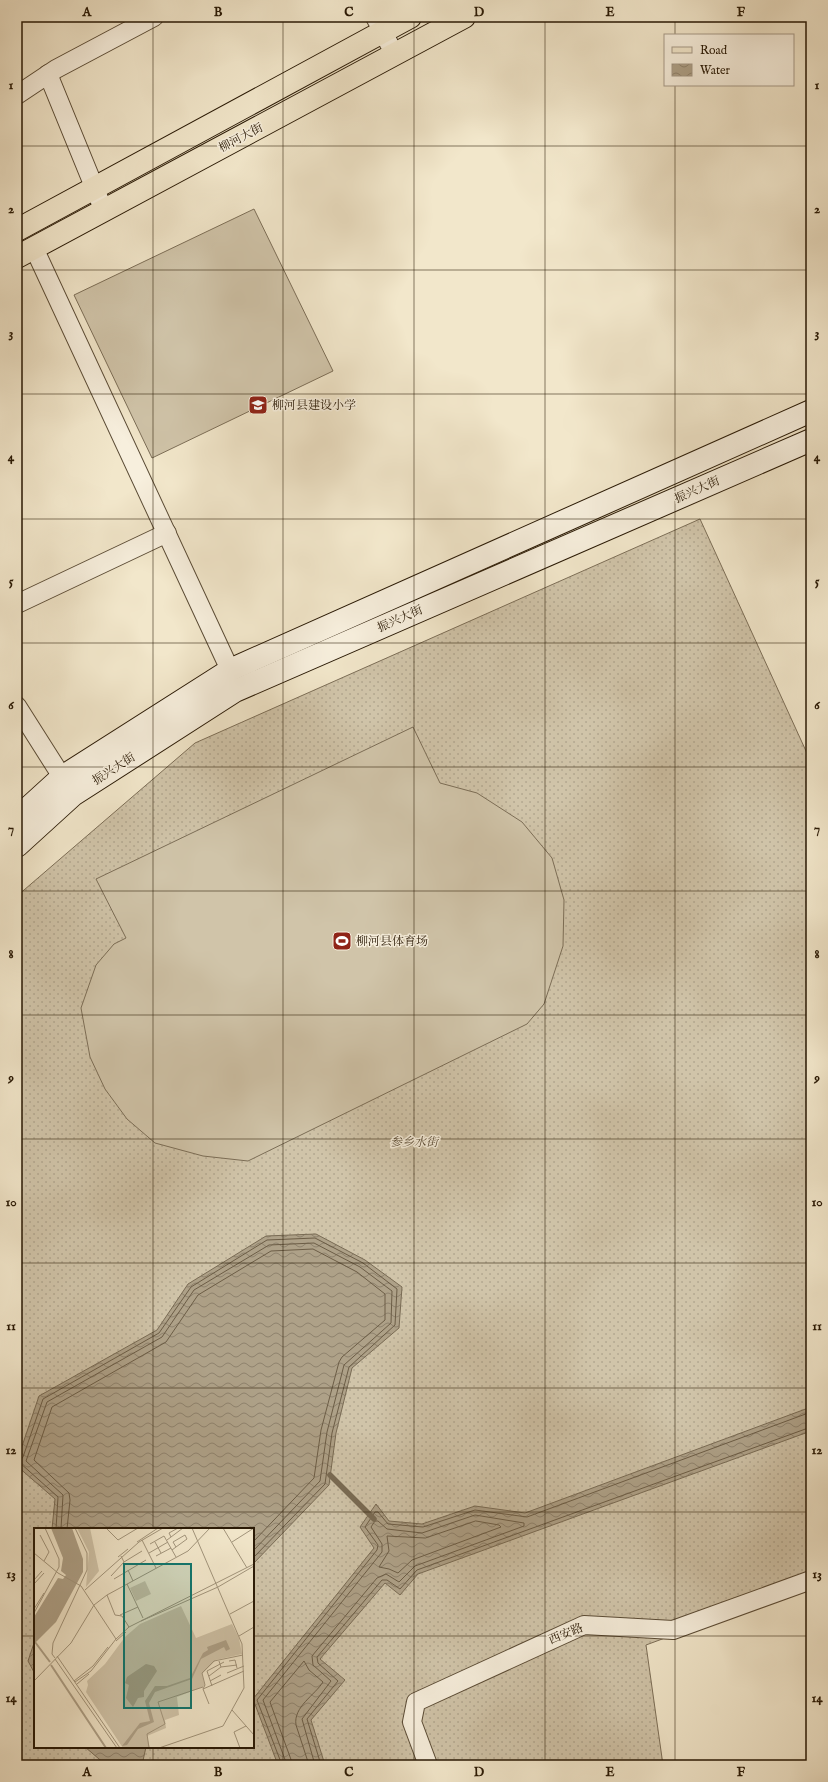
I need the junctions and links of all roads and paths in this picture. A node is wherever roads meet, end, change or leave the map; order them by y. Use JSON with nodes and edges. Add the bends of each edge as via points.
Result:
{"nodes":[{"id":1,"x":154,"y":17,"type":"edge"},
{"id":2,"x":410,"y":17,"type":"edge"},
{"id":3,"x":464,"y":17,"type":"edge"},
{"id":4,"x":378,"y":25,"type":"edge"},
{"id":5,"x":395,"y":55,"type":"junction"},
{"id":6,"x":48,"y":74,"type":"junction"},
{"id":7,"x":17,"y":94,"type":"edge"},
{"id":8,"x":94,"y":189,"type":"junction"},
{"id":9,"x":104,"y":211,"type":"junction"},
{"id":10,"x":17,"y":230,"type":"edge"},
{"id":11,"x":26,"y":253,"type":"edge"},
{"id":12,"x":811,"y":411,"type":"edge"},
{"id":13,"x":811,"y":440,"type":"edge"},
{"id":14,"x":167,"y":533,"type":"junction"},
{"id":15,"x":17,"y":604,"type":"edge"},
{"id":16,"x":230,"y":670,"type":"junction"},
{"id":17,"x":17,"y":706,"type":"edge"},
{"id":18,"x":62,"y":777,"type":"junction"},
{"id":19,"x":17,"y":818,"type":"edge"},
{"id":20,"x":17,"y":846,"type":"edge"},
{"id":21,"x":811,"y":1580,"type":"edge"},
{"id":22,"x":428,"y":1765,"type":"edge"}],
"edges":[{"from":1,"to":6,"type":"street"},
{"from":2,"to":4,"type":"main road"},
{"from":3,"to":5,"type":"main road","name":"柳河大街"},
{"from":4,"to":5,"type":"street"},
{"from":4,"to":8,"type":"main road"},
{"from":5,"to":9,"type":"main road","name":"柳河大街"},
{"from":6,"to":7,"type":"street"},
{"from":6,"to":8,"type":"street"},
{"from":8,"to":9,"type":"street"},
{"from":8,"to":10,"type":"main road"},
{"from":9,"to":11,"type":"main road","name":"柳河大街"},
{"from":11,"to":14,"type":"street"},
{"from":12,"to":16,"type":"street","name":"振兴大街"},
{"from":13,"to":20,"type":"street","name":"振兴大街","via":[[235,691],[73,795]]},
{"from":14,"to":15,"type":"street"},
{"from":14,"to":16,"type":"street"},
{"from":16,"to":18,"type":"street","name":"振兴大街"},
{"from":17,"to":18,"type":"street"},
{"from":18,"to":19,"type":"street","name":"振兴大街"},
{"from":21,"to":22,"type":"street","name":"西安路","via":[[674,1630],[584,1625],[416,1702],[412,1722]]}]}
